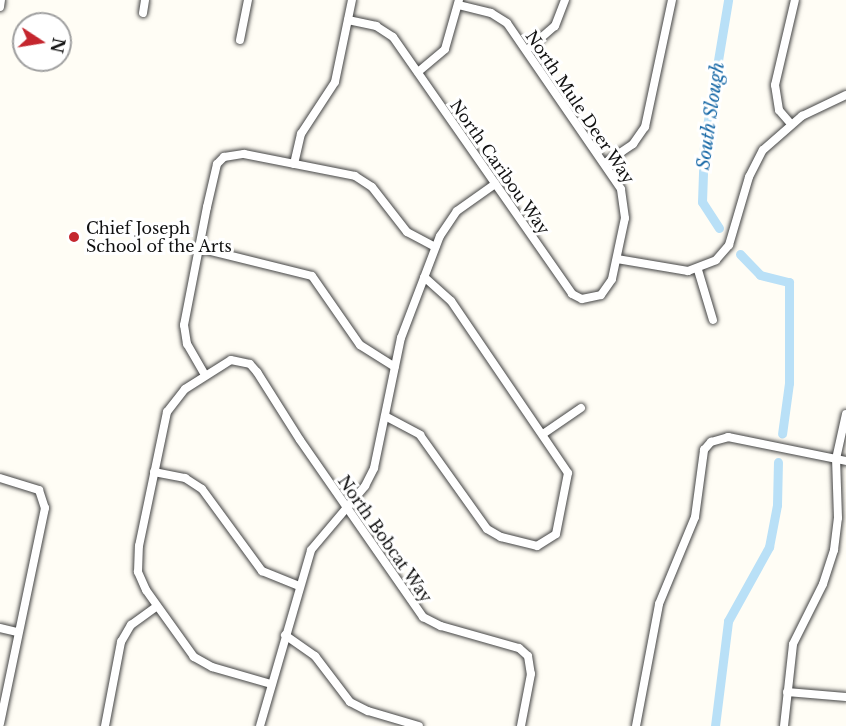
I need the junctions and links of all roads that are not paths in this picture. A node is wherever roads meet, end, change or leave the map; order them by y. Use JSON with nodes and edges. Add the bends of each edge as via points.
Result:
{"nodes":[{"id":1,"x":2,"y":0,"type":"edge"},
{"id":2,"x":146,"y":0,"type":"edge"},
{"id":3,"x":248,"y":0,"type":"edge"},
{"id":4,"x":352,"y":0,"type":"edge"},
{"id":5,"x":565,"y":0,"type":"edge"},
{"id":6,"x":672,"y":0,"type":"edge"},
{"id":7,"x":795,"y":0,"type":"edge"},
{"id":8,"x":458,"y":3,"type":"edge"},
{"id":9,"x":0,"y":7,"type":"edge"},
{"id":10,"x":143,"y":13,"type":"dead end"},
{"id":11,"x":348,"y":20,"type":"junction"},
{"id":12,"x":240,"y":40,"type":"dead end"},
{"id":13,"x":527,"y":50,"type":"junction"},
{"id":14,"x":418,"y":72,"type":"junction"},
{"id":15,"x":846,"y":95,"type":"edge"},
{"id":16,"x":791,"y":124,"type":"junction"},
{"id":17,"x":294,"y":164,"type":"junction"},
{"id":18,"x":605,"y":164,"type":"junction"},
{"id":19,"x":495,"y":184,"type":"junction"},
{"id":20,"x":435,"y":247,"type":"junction"},
{"id":21,"x":199,"y":248,"type":"junction"},
{"id":22,"x":617,"y":259,"type":"junction"},
{"id":23,"x":698,"y":270,"type":"junction"},
{"id":24,"x":424,"y":277,"type":"junction"},
{"id":25,"x":713,"y":320,"type":"dead end"},
{"id":26,"x":395,"y":367,"type":"junction"},
{"id":27,"x":205,"y":375,"type":"junction"},
{"id":28,"x":580,"y":408,"type":"dead end"},
{"id":29,"x":846,"y":414,"type":"edge"},
{"id":30,"x":385,"y":416,"type":"junction"},
{"id":31,"x":543,"y":434,"type":"junction"},
{"id":32,"x":836,"y":459,"type":"junction"},
{"id":33,"x":846,"y":461,"type":"edge"},
{"id":34,"x":154,"y":472,"type":"junction"},
{"id":35,"x":0,"y":478,"type":"edge"},
{"id":36,"x":346,"y":508,"type":"junction"},
{"id":37,"x":299,"y":586,"type":"junction"},
{"id":38,"x":157,"y":606,"type":"junction"},
{"id":39,"x":0,"y":628,"type":"edge"},
{"id":40,"x":18,"y":632,"type":"junction"},
{"id":41,"x":285,"y":635,"type":"junction"},
{"id":42,"x":272,"y":684,"type":"junction"},
{"id":43,"x":787,"y":692,"type":"junction"},
{"id":44,"x":846,"y":697,"type":"edge"},
{"id":45,"x":0,"y":723,"type":"edge"},
{"id":46,"x":105,"y":726,"type":"edge"},
{"id":47,"x":260,"y":726,"type":"edge"},
{"id":48,"x":419,"y":726,"type":"edge"},
{"id":49,"x":521,"y":726,"type":"edge"},
{"id":50,"x":636,"y":726,"type":"edge"},
{"id":51,"x":784,"y":726,"type":"edge"}],
"edges":[{"from":1,"to":9,"type":"street"},
{"from":2,"to":10,"type":"street"},
{"from":3,"to":12,"type":"street"},
{"from":4,"to":11,"type":"street"},
{"from":5,"to":13,"type":"street","via":[[555,26]]},
{"from":6,"to":18,"type":"street","via":[[645,128],[633,144]]},
{"from":7,"to":16,"type":"street","via":[[776,85],[779,110]]},
{"from":8,"to":13,"type":"street","name":"North Mule Deer Way","via":[[500,17]]},
{"from":8,"to":14,"type":"street","via":[[445,49]]},
{"from":11,"to":14,"type":"street","name":"North Caribou Way","via":[[385,30]]},
{"from":11,"to":17,"type":"street","via":[[335,82],[301,134]]},
{"from":13,"to":18,"type":"street","name":"North Mule Deer Way"},
{"from":14,"to":19,"type":"street","name":"North Caribou Way"},
{"from":15,"to":16,"type":"street","via":[[811,110]]},
{"from":16,"to":23,"type":"street","via":[[763,150],[753,167],[729,245],[716,260]]},
{"from":17,"to":20,"type":"street","via":[[364,181],[407,232]]},
{"from":17,"to":21,"type":"street","via":[[244,153],[224,158],[217,165]]},
{"from":18,"to":22,"type":"street","name":"North Mule Deer Way","via":[[625,199]]},
{"from":19,"to":20,"type":"street","via":[[450,219]]},
{"from":19,"to":22,"type":"street","name":"North Caribou Way","via":[[573,294],[582,298],[601,295],[612,279]]},
{"from":20,"to":24,"type":"street"},
{"from":21,"to":26,"type":"street","via":[[312,276],[360,345]]},
{"from":21,"to":27,"type":"street","via":[[184,334]]},
{"from":22,"to":23,"type":"street","via":[[678,271]]},
{"from":23,"to":25,"type":"street"},
{"from":24,"to":26,"type":"street","via":[[404,328]]},
{"from":24,"to":31,"type":"street","via":[[452,301]]},
{"from":26,"to":30,"type":"street"},
{"from":27,"to":34,"type":"street","name":"North Bobcat Way","via":[[171,403]]},
{"from":27,"to":36,"type":"street","name":"North Bobcat Way","via":[[231,360],[250,364]]},
{"from":28,"to":31,"type":"street"},
{"from":29,"to":32,"type":"street"},
{"from":30,"to":31,"type":"street","via":[[420,435],[487,529],[501,537],[537,546],[549,542],[560,525],[568,473]]},
{"from":30,"to":36,"type":"street","via":[[374,468]]},
{"from":32,"to":33,"type":"street"},
{"from":32,"to":43,"type":"street","via":[[838,518],[834,550],[823,584],[793,644]]},
{"from":32,"to":50,"type":"street","via":[[728,437],[711,442],[700,460],[691,530],[659,604]]},
{"from":34,"to":37,"type":"street","via":[[185,478],[202,489],[262,571]]},
{"from":34,"to":38,"type":"street","name":"North Bobcat Way","via":[[137,562],[141,581]]},
{"from":35,"to":40,"type":"street","via":[[31,484],[44,499]]},
{"from":36,"to":37,"type":"street","via":[[311,550]]},
{"from":36,"to":49,"type":"street","name":"North Bobcat Way","via":[[423,617],[441,626],[519,648],[528,656],[531,674]]},
{"from":37,"to":41,"type":"street"},
{"from":38,"to":42,"type":"street","name":"North Bobcat Way","via":[[194,657],[212,667]]},
{"from":38,"to":46,"type":"street","via":[[131,625],[121,642]]},
{"from":39,"to":40,"type":"street"},
{"from":40,"to":45,"type":"street"},
{"from":41,"to":42,"type":"street"},
{"from":41,"to":48,"type":"street","via":[[315,656],[350,702]]},
{"from":42,"to":47,"type":"street"},
{"from":43,"to":44,"type":"street"},
{"from":43,"to":51,"type":"street"}]}
